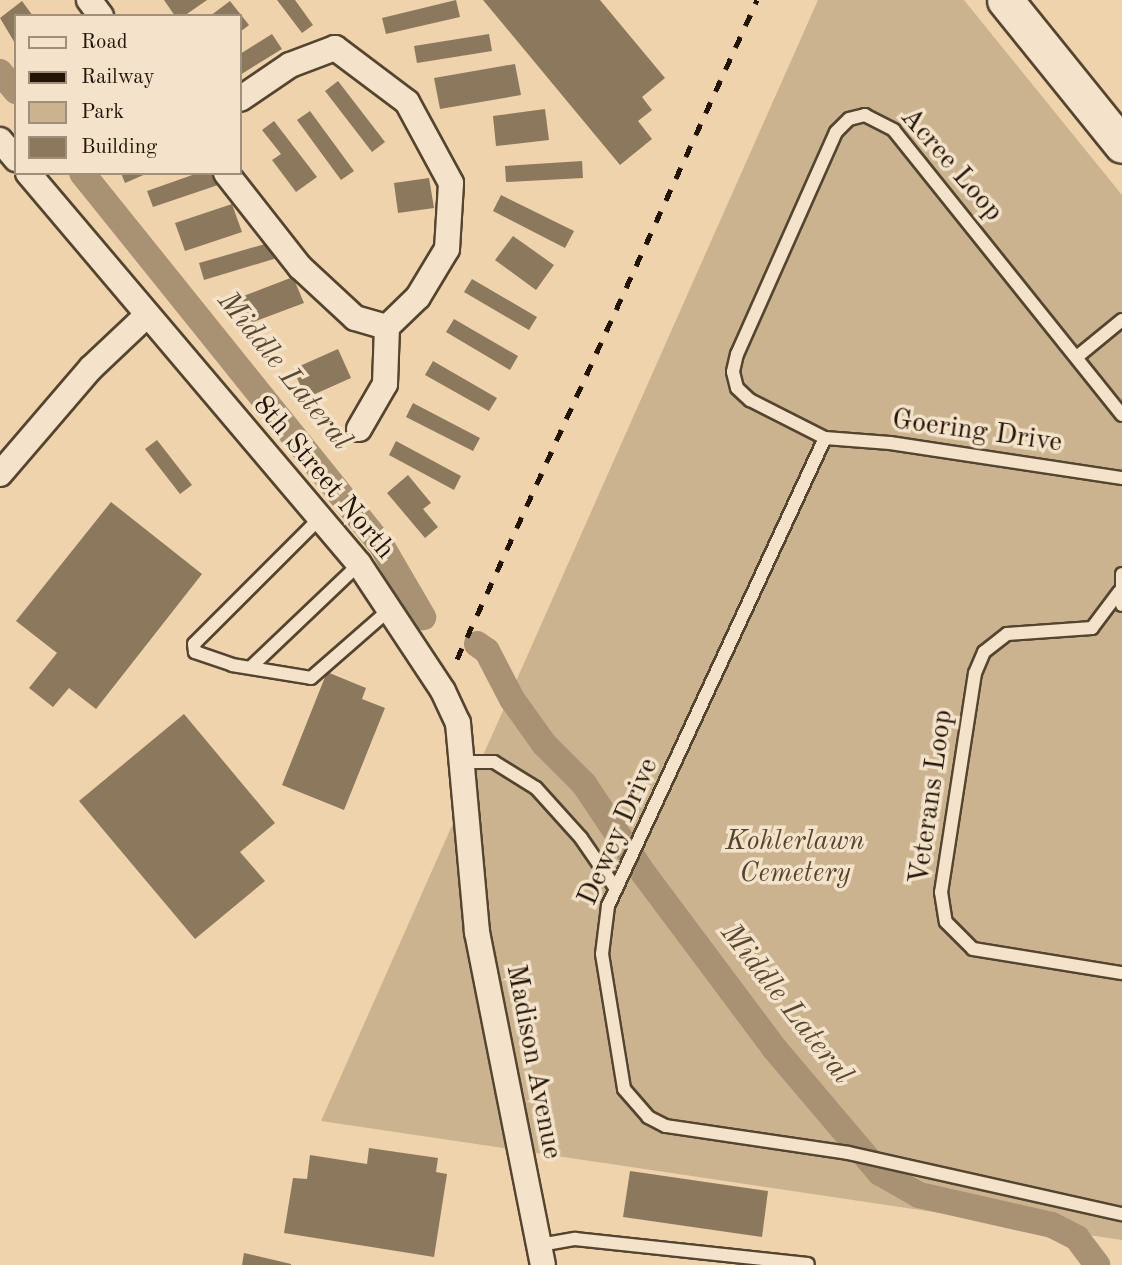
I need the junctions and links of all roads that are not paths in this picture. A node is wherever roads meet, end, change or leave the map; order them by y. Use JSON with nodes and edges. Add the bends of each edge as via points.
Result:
{"nodes":[{"id":1,"x":1005,"y":0,"type":"edge"},
{"id":2,"x":242,"y":98,"type":"edge"},
{"id":3,"x":0,"y":140,"type":"edge"},
{"id":4,"x":1122,"y":145,"type":"edge"},
{"id":5,"x":14,"y":157,"type":"edge"},
{"id":6,"x":30,"y":175,"type":"edge"},
{"id":7,"x":228,"y":175,"type":"edge"},
{"id":8,"x":147,"y":315,"type":"junction"},
{"id":9,"x":1122,"y":320,"type":"edge"},
{"id":10,"x":387,"y":327,"type":"junction"},
{"id":11,"x":1078,"y":356,"type":"junction"},
{"id":12,"x":1122,"y":415,"type":"edge"},
{"id":13,"x":359,"y":429,"type":"dead end"},
{"id":14,"x":825,"y":438,"type":"junction"},
{"id":15,"x":1122,"y":464,"type":"edge"},
{"id":16,"x":0,"y":474,"type":"edge"},
{"id":17,"x":1119,"y":477,"type":"edge"},
{"id":18,"x":320,"y":519,"type":"junction"},
{"id":19,"x":359,"y":564,"type":"junction"},
{"id":20,"x":1122,"y":574,"type":"edge"},
{"id":21,"x":1121,"y":598,"type":"edge"},
{"id":22,"x":389,"y":610,"type":"junction"},
{"id":23,"x":251,"y":667,"type":"junction"},
{"id":24,"x":464,"y":762,"type":"junction"},
{"id":25,"x":470,"y":869,"type":"joint"},
{"id":26,"x":616,"y":888,"type":"junction"},
{"id":27,"x":1122,"y":973,"type":"edge"},
{"id":28,"x":1122,"y":1214,"type":"edge"},
{"id":29,"x":541,"y":1255,"type":"edge"},
{"id":30,"x":808,"y":1264,"type":"edge"}],
"edges":[{"from":1,"to":4,"type":"street"},
{"from":2,"to":10,"type":"street","via":[[290,65],[335,48],[407,102],[451,183],[447,249],[418,297]]},
{"from":3,"to":5,"type":"street"},
{"from":6,"to":8,"type":"street","name":"8th Street North"},
{"from":7,"to":10,"type":"street","via":[[300,267],[355,318]]},
{"from":8,"to":16,"type":"street","via":[[91,368]]},
{"from":8,"to":18,"type":"street","name":"8th Street North"},
{"from":9,"to":11,"type":"lane"},
{"from":10,"to":13,"type":"street","via":[[384,384]]},
{"from":11,"to":12,"type":"lane","name":"Acree Loop"},
{"from":11,"to":14,"type":"lane","name":"Acree Loop","via":[[894,130],[865,116],[849,119],[836,132],[733,372],[737,388],[750,400]]},
{"from":14,"to":17,"type":"lane","name":"Goering Drive","via":[[890,443]]},
{"from":14,"to":26,"type":"lane","name":"Dewey Drive"},
{"from":15,"to":17,"type":"lane"},
{"from":18,"to":19,"type":"street","name":"8th Street North"},
{"from":18,"to":23,"type":"lane","via":[[194,644],[195,652]]},
{"from":19,"to":22,"type":"street","name":"8th Street North"},
{"from":19,"to":23,"type":"lane"},
{"from":20,"to":21,"type":"lane","name":"Veterans Loop"},
{"from":21,"to":27,"type":"lane","name":"Veterans Loop","via":[[1092,628],[1007,634],[985,652],[975,673],[941,892],[946,922],[962,943],[973,949]]},
{"from":22,"to":23,"type":"lane","via":[[311,678]]},
{"from":22,"to":24,"type":"street","name":"8th Street North","via":[[443,691],[458,723]]},
{"from":24,"to":25,"type":"street","name":"8th Street North"},
{"from":24,"to":26,"type":"lane","via":[[494,762],[536,788],[581,838]]},
{"from":25,"to":29,"type":"street","name":"Madison Avenue","via":[[477,932]]},
{"from":26,"to":28,"type":"lane","name":"Dewey Drive","via":[[603,929],[602,954],[619,1071],[633,1104],[666,1126],[887,1160]]},
{"from":29,"to":30,"type":"lane","via":[[575,1239]]}]}
